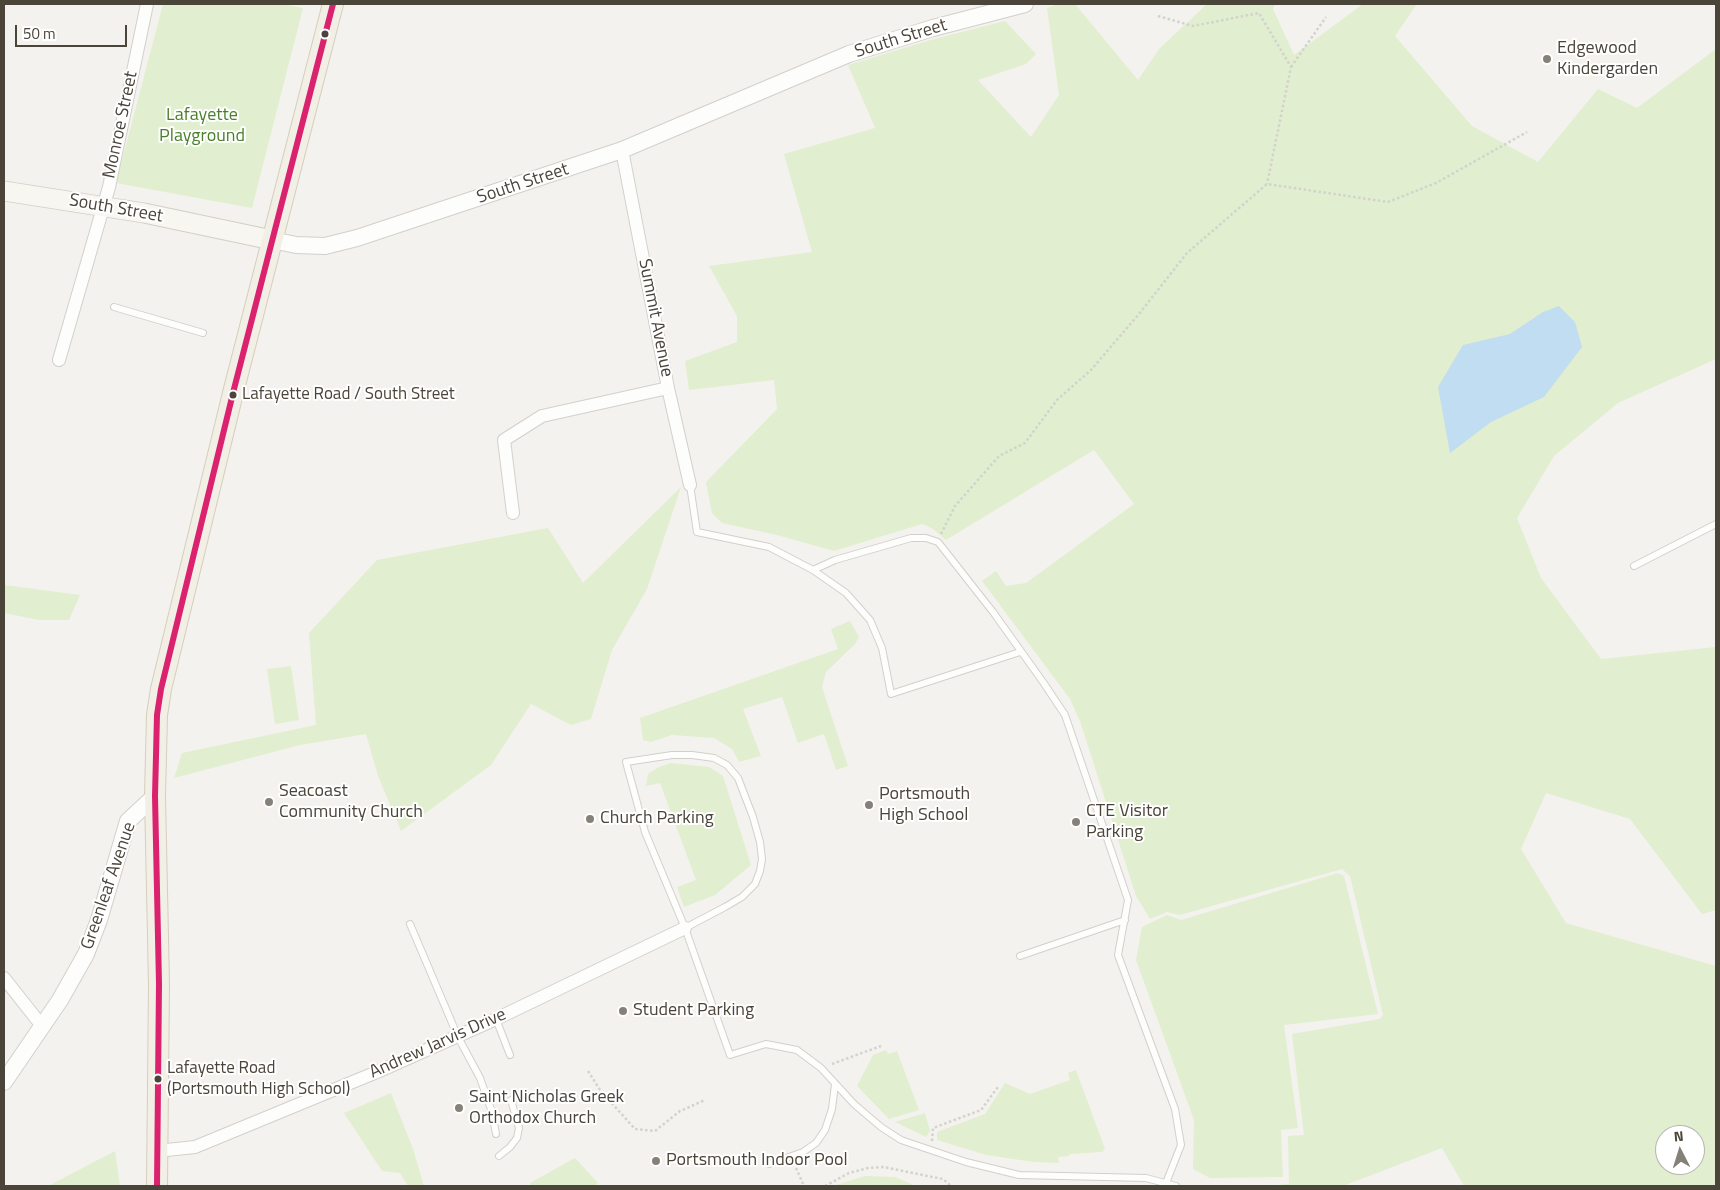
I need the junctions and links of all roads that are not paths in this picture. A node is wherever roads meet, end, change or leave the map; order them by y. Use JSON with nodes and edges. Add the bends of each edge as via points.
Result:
{"nodes":[{"id":1,"x":146,"y":4,"type":"edge"},
{"id":2,"x":334,"y":4,"type":"edge"},
{"id":3,"x":1025,"y":4,"type":"edge"},
{"id":4,"x":622,"y":150,"type":"junction"},
{"id":5,"x":4,"y":191,"type":"edge"},
{"id":6,"x":103,"y":206,"type":"junction"},
{"id":7,"x":272,"y":240,"type":"junction"},
{"id":8,"x":114,"y":307,"type":"dead end"},
{"id":9,"x":203,"y":333,"type":"dead end"},
{"id":10,"x":59,"y":360,"type":"dead end"},
{"id":11,"x":668,"y":388,"type":"junction"},
{"id":12,"x":690,"y":485,"type":"joint"},
{"id":13,"x":513,"y":513,"type":"dead end"},
{"id":14,"x":1716,"y":524,"type":"edge"},
{"id":15,"x":1634,"y":566,"type":"dead end"},
{"id":16,"x":813,"y":570,"type":"junction"},
{"id":17,"x":1020,"y":652,"type":"junction"},
{"id":18,"x":155,"y":796,"type":"junction"},
{"id":19,"x":1126,"y":920,"type":"junction"},
{"id":20,"x":410,"y":924,"type":"dead end"},
{"id":21,"x":685,"y":928,"type":"junction"},
{"id":22,"x":1020,"y":956,"type":"dead end"},
{"id":23,"x":4,"y":978,"type":"edge"},
{"id":24,"x":496,"y":1019,"type":"junction"},
{"id":25,"x":42,"y":1026,"type":"junction"},
{"id":26,"x":458,"y":1037,"type":"junction"},
{"id":27,"x":510,"y":1055,"type":"dead end"},
{"id":28,"x":4,"y":1082,"type":"edge"},
{"id":29,"x":835,"y":1084,"type":"junction"},
{"id":30,"x":526,"y":1095,"type":"dead end"},
{"id":31,"x":496,"y":1134,"type":"dead end"},
{"id":32,"x":157,"y":1151,"type":"junction"},
{"id":33,"x":499,"y":1156,"type":"dead end"},
{"id":34,"x":770,"y":1164,"type":"dead end"},
{"id":35,"x":1166,"y":1183,"type":"junction"},
{"id":36,"x":157,"y":1186,"type":"edge"},
{"id":37,"x":1176,"y":1186,"type":"edge"}],
"edges":[{"from":1,"to":6,"type":"street","name":"Monroe Street"},
{"from":2,"to":7,"type":"main road"},
{"from":3,"to":4,"type":"street","name":"South Street","via":[[849,54]]},
{"from":4,"to":7,"type":"street","name":"South Street","via":[[340,243],[309,246]]},
{"from":4,"to":11,"type":"street","name":"Summit Avenue"},
{"from":5,"to":6,"type":"main road","name":"South Street"},
{"from":6,"to":7,"type":"main road","name":"South Street"},
{"from":6,"to":10,"type":"street","name":"Monroe Street"},
{"from":7,"to":18,"type":"main road","via":[[161,689],[157,715]]},
{"from":8,"to":9,"type":"lane"},
{"from":11,"to":12,"type":"street","name":"Summit Avenue"},
{"from":11,"to":13,"type":"street","via":[[542,416],[504,440]]},
{"from":12,"to":16,"type":"lane","via":[[697,532],[769,547]]},
{"from":14,"to":15,"type":"lane"},
{"from":16,"to":17,"type":"lane","via":[[835,560],[911,538],[938,542]]},
{"from":16,"to":17,"type":"lane","via":[[846,593],[870,620],[881,642],[891,694]]},
{"from":17,"to":19,"type":"lane","via":[[1065,715],[1128,900]]},
{"from":18,"to":25,"type":"street","name":"Greenleaf Avenue","via":[[128,821],[86,954]]},
{"from":18,"to":32,"type":"main road","via":[[159,984]]},
{"from":19,"to":22,"type":"lane"},
{"from":19,"to":35,"type":"lane","via":[[1118,955],[1175,1109],[1181,1145]]},
{"from":20,"to":26,"type":"lane"},
{"from":21,"to":21,"type":"lane","via":[[742,897],[755,884],[762,859],[753,817],[738,778],[727,765],[714,758],[672,755],[626,762],[645,832]]},
{"from":21,"to":24,"type":"street","name":"Andrew Jarvis Drive"},
{"from":21,"to":29,"type":"lane","via":[[730,1055],[766,1044],[783,1046],[809,1056]]},
{"from":23,"to":25,"type":"street"},
{"from":24,"to":26,"type":"street","name":"Andrew Jarvis Drive"},
{"from":24,"to":27,"type":"lane"},
{"from":25,"to":28,"type":"street","name":"Greenleaf Avenue"},
{"from":26,"to":31,"type":"lane","via":[[480,1078]]},
{"from":26,"to":32,"type":"street","name":"Andrew Jarvis Drive","via":[[230,1134],[195,1147]]},
{"from":29,"to":34,"type":"lane","via":[[832,1109],[816,1143],[803,1152]]},
{"from":29,"to":35,"type":"lane","via":[[854,1104],[901,1140],[966,1162],[1019,1174],[1146,1178]]},
{"from":30,"to":33,"type":"lane","via":[[511,1100],[519,1128],[517,1138]]},
{"from":32,"to":36,"type":"main road"},
{"from":35,"to":37,"type":"lane"}]}
